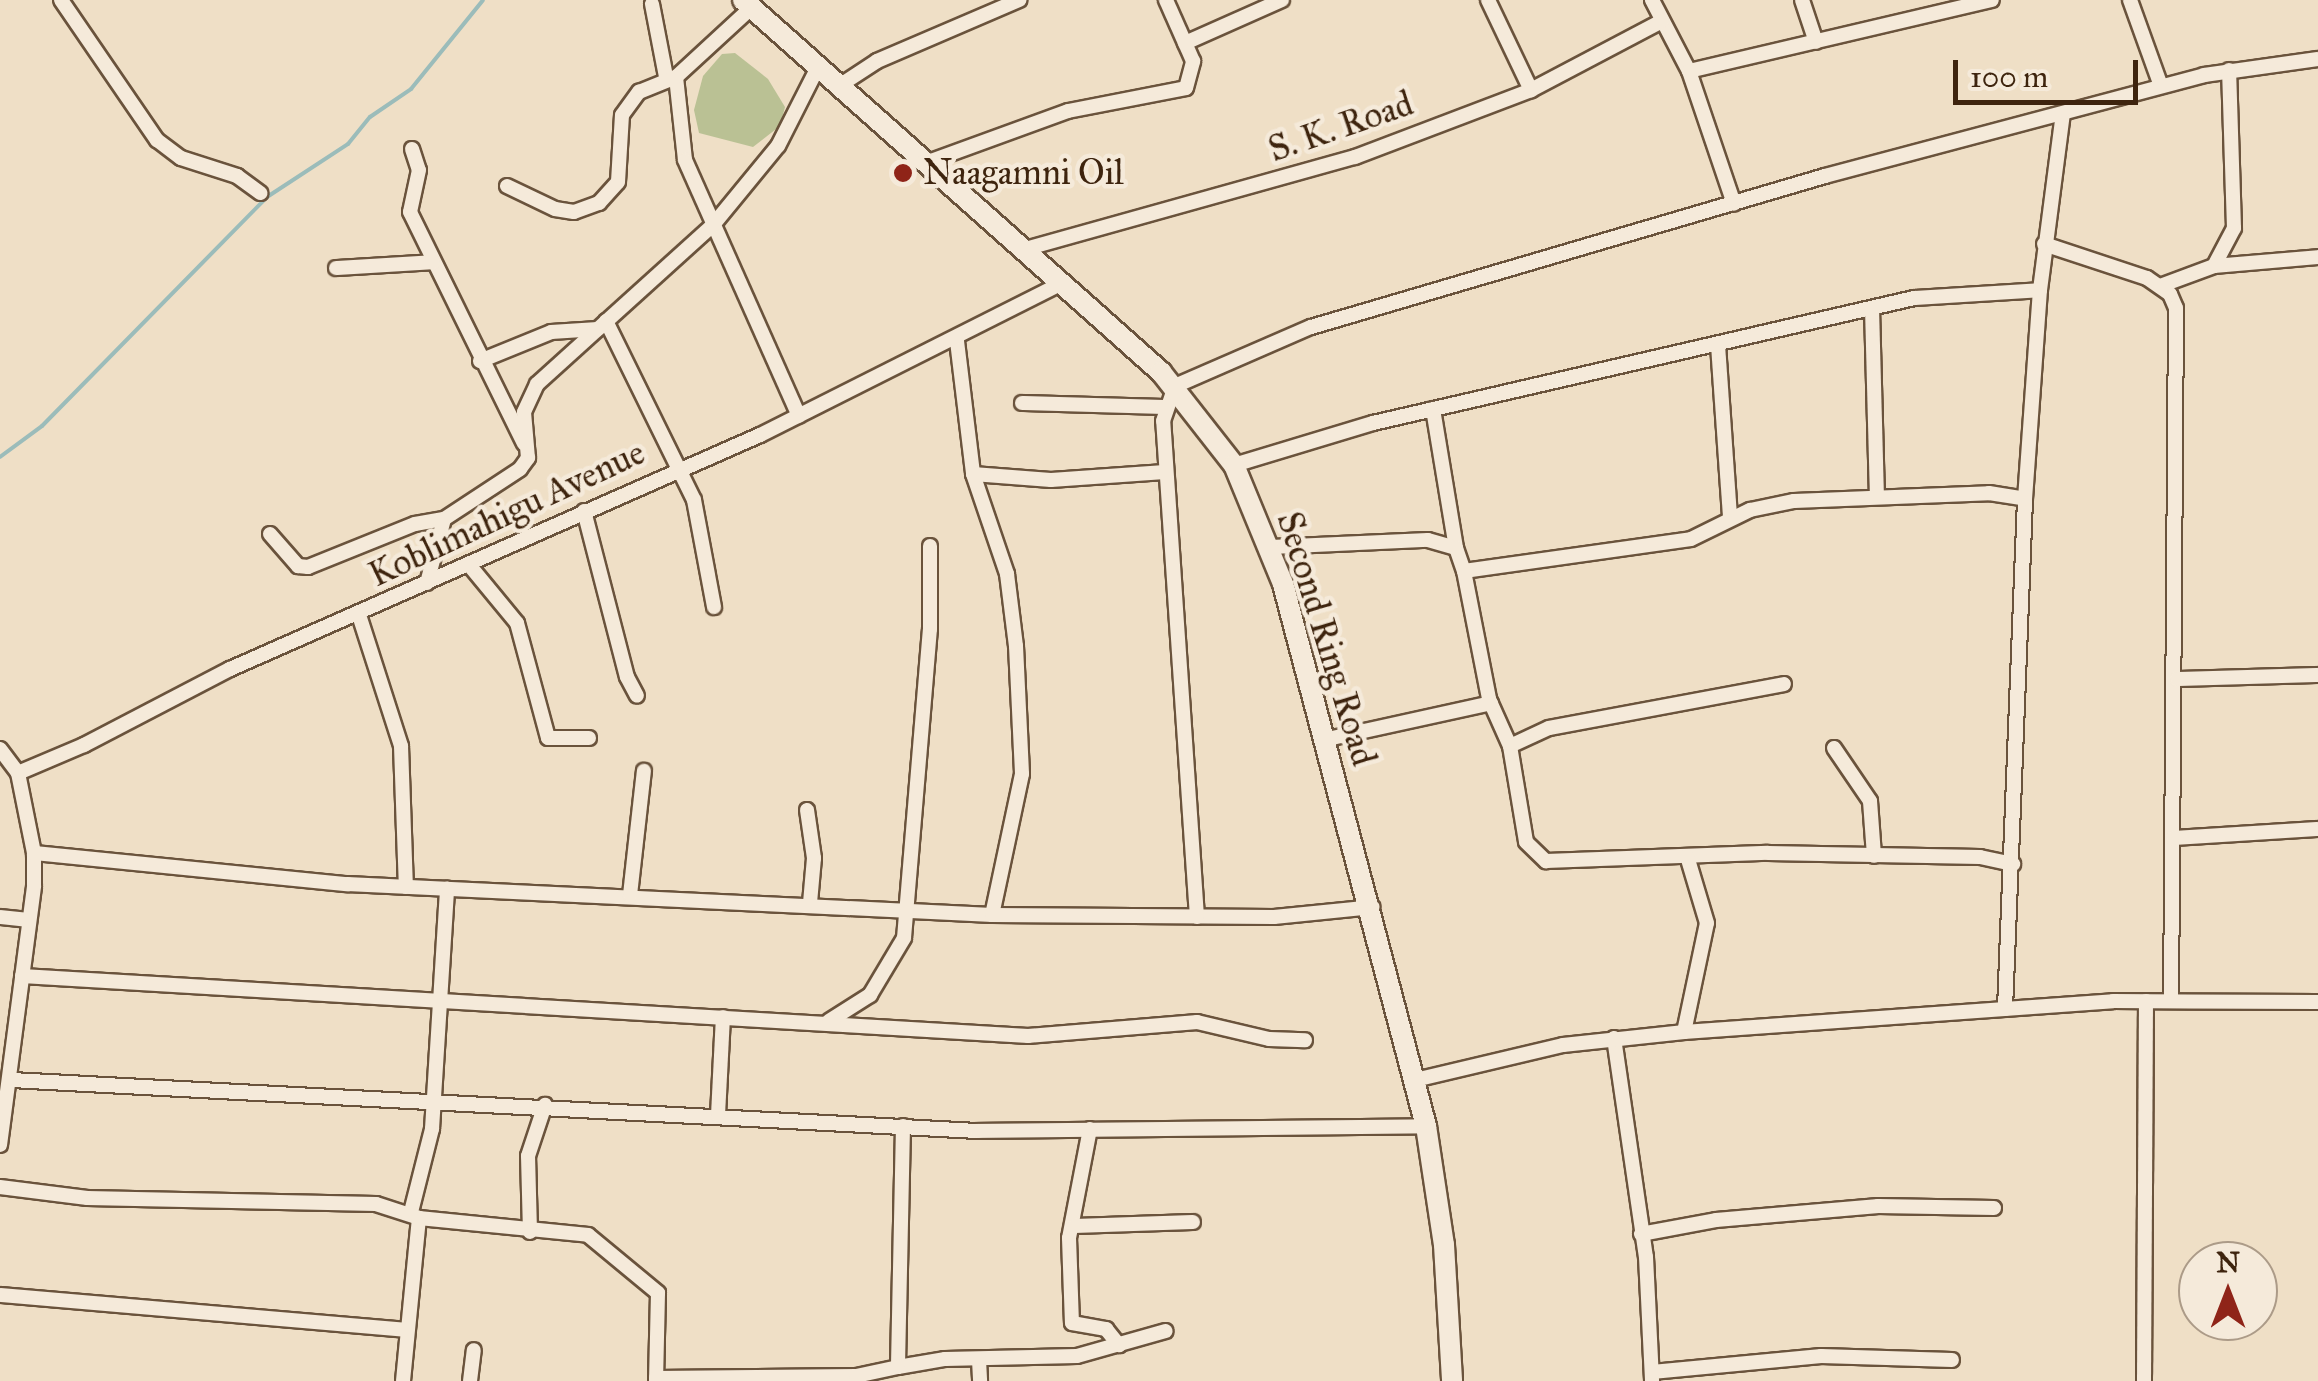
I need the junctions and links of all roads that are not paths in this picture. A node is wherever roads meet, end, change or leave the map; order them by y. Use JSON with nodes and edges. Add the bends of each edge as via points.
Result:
{"nodes":[{"id":1,"x":61,"y":0,"type":"edge"},
{"id":2,"x":1019,"y":0,"type":"edge"},
{"id":3,"x":1166,"y":0,"type":"edge"},
{"id":4,"x":1282,"y":0,"type":"edge"},
{"id":5,"x":1488,"y":0,"type":"edge"},
{"id":6,"x":1652,"y":0,"type":"edge"},
{"id":7,"x":1802,"y":0,"type":"edge"},
{"id":8,"x":1992,"y":0,"type":"edge"},
{"id":9,"x":2130,"y":0,"type":"edge"},
{"id":10,"x":652,"y":4,"type":"dead end"},
{"id":11,"x":747,"y":4,"type":"edge"},
{"id":12,"x":1662,"y":21,"type":"junction"},
{"id":13,"x":1816,"y":42,"type":"junction"},
{"id":14,"x":1185,"y":43,"type":"junction"},
{"id":15,"x":2318,"y":59,"type":"edge"},
{"id":16,"x":818,"y":67,"type":"junction"},
{"id":17,"x":2228,"y":70,"type":"junction"},
{"id":18,"x":1689,"y":72,"type":"junction"},
{"id":19,"x":671,"y":77,"type":"junction"},
{"id":20,"x":839,"y":86,"type":"junction"},
{"id":21,"x":2161,"y":86,"type":"junction"},
{"id":22,"x":1531,"y":90,"type":"junction"},
{"id":23,"x":2063,"y":113,"type":"junction"},
{"id":24,"x":412,"y":149,"type":"dead end"},
{"id":25,"x":928,"y":162,"type":"junction"},
{"id":26,"x":507,"y":186,"type":"dead end"},
{"id":27,"x":260,"y":193,"type":"dead end"},
{"id":28,"x":1734,"y":204,"type":"junction"},
{"id":29,"x":713,"y":224,"type":"junction"},
{"id":30,"x":2044,"y":244,"type":"junction"},
{"id":31,"x":1025,"y":249,"type":"junction"},
{"id":32,"x":2318,"y":256,"type":"edge"},
{"id":33,"x":433,"y":262,"type":"junction"},
{"id":34,"x":2214,"y":266,"type":"junction"},
{"id":35,"x":336,"y":268,"type":"dead end"},
{"id":36,"x":2160,"y":286,"type":"junction"},
{"id":37,"x":1053,"y":288,"type":"junction"},
{"id":38,"x":2040,"y":290,"type":"junction"},
{"id":39,"x":1872,"y":308,"type":"junction"},
{"id":40,"x":602,"y":325,"type":"junction"},
{"id":41,"x":956,"y":340,"type":"junction"},
{"id":42,"x":1718,"y":345,"type":"junction"},
{"id":43,"x":480,"y":361,"type":"junction"},
{"id":44,"x":1175,"y":386,"type":"junction"},
{"id":45,"x":1022,"y":402,"type":"dead end"},
{"id":46,"x":1166,"y":407,"type":"junction"},
{"id":47,"x":1433,"y":409,"type":"junction"},
{"id":48,"x":799,"y":416,"type":"junction"},
{"id":49,"x":524,"y":444,"type":"junction"},
{"id":50,"x":1234,"y":465,"type":"junction"},
{"id":51,"x":675,"y":470,"type":"junction"},
{"id":52,"x":1165,"y":472,"type":"junction"},
{"id":53,"x":973,"y":474,"type":"junction"},
{"id":54,"x":1877,"y":494,"type":"junction"},
{"id":55,"x":2025,"y":500,"type":"junction"},
{"id":56,"x":584,"y":511,"type":"junction"},
{"id":57,"x":1730,"y":518,"type":"junction"},
{"id":58,"x":444,"y":519,"type":"junction"},
{"id":59,"x":270,"y":534,"type":"dead end"},
{"id":60,"x":930,"y":546,"type":"dead end"},
{"id":61,"x":1271,"y":548,"type":"junction"},
{"id":62,"x":1456,"y":548,"type":"junction"},
{"id":63,"x":470,"y":566,"type":"junction"},
{"id":64,"x":1464,"y":571,"type":"junction"},
{"id":65,"x":427,"y":583,"type":"junction"},
{"id":66,"x":714,"y":608,"type":"dead end"},
{"id":67,"x":359,"y":615,"type":"junction"},
{"id":68,"x":2318,"y":675,"type":"edge"},
{"id":69,"x":2177,"y":679,"type":"junction"},
{"id":70,"x":1784,"y":684,"type":"dead end"},
{"id":71,"x":637,"y":696,"type":"dead end"},
{"id":72,"x":1491,"y":704,"type":"junction"},
{"id":73,"x":589,"y":738,"type":"dead end"},
{"id":74,"x":1323,"y":740,"type":"junction"},
{"id":75,"x":1510,"y":746,"type":"junction"},
{"id":76,"x":1834,"y":748,"type":"dead end"},
{"id":77,"x":0,"y":750,"type":"edge"},
{"id":78,"x":644,"y":771,"type":"dead end"},
{"id":79,"x":18,"y":773,"type":"junction"},
{"id":80,"x":806,"y":810,"type":"dead end"},
{"id":81,"x":2318,"y":830,"type":"edge"},
{"id":82,"x":2173,"y":838,"type":"junction"},
{"id":83,"x":34,"y":853,"type":"junction"},
{"id":84,"x":1687,"y":856,"type":"junction"},
{"id":85,"x":1874,"y":856,"type":"junction"},
{"id":86,"x":2013,"y":864,"type":"junction"},
{"id":87,"x":406,"y":886,"type":"junction"},
{"id":88,"x":447,"y":888,"type":"junction"},
{"id":89,"x":630,"y":894,"type":"junction"},
{"id":90,"x":810,"y":903,"type":"junction"},
{"id":91,"x":1372,"y":908,"type":"junction"},
{"id":92,"x":908,"y":910,"type":"junction"},
{"id":93,"x":992,"y":915,"type":"junction"},
{"id":94,"x":0,"y":917,"type":"edge"},
{"id":95,"x":1197,"y":917,"type":"junction"},
{"id":96,"x":28,"y":920,"type":"junction"},
{"id":97,"x":22,"y":976,"type":"junction"},
{"id":98,"x":2146,"y":1001,"type":"junction"},
{"id":99,"x":2171,"y":1001,"type":"junction"},
{"id":100,"x":2318,"y":1002,"type":"edge"},
{"id":101,"x":437,"y":1003,"type":"junction"},
{"id":102,"x":2005,"y":1009,"type":"junction"},
{"id":103,"x":723,"y":1017,"type":"junction"},
{"id":104,"x":829,"y":1021,"type":"junction"},
{"id":105,"x":1684,"y":1032,"type":"junction"},
{"id":106,"x":1614,"y":1038,"type":"junction"},
{"id":107,"x":1305,"y":1040,"type":"dead end"},
{"id":108,"x":11,"y":1080,"type":"junction"},
{"id":109,"x":1414,"y":1080,"type":"junction"},
{"id":110,"x":430,"y":1100,"type":"junction"},
{"id":111,"x":544,"y":1105,"type":"junction"},
{"id":112,"x":718,"y":1115,"type":"junction"},
{"id":113,"x":903,"y":1126,"type":"junction"},
{"id":114,"x":1426,"y":1126,"type":"junction"},
{"id":115,"x":1090,"y":1129,"type":"junction"},
{"id":116,"x":0,"y":1145,"type":"edge"},
{"id":117,"x":0,"y":1187,"type":"edge"},
{"id":118,"x":1994,"y":1208,"type":"dead end"},
{"id":119,"x":415,"y":1215,"type":"junction"},
{"id":120,"x":1193,"y":1222,"type":"dead end"},
{"id":121,"x":1074,"y":1226,"type":"junction"},
{"id":122,"x":530,"y":1232,"type":"junction"},
{"id":123,"x":1641,"y":1234,"type":"junction"},
{"id":124,"x":0,"y":1295,"type":"edge"},
{"id":125,"x":406,"y":1330,"type":"junction"},
{"id":126,"x":1166,"y":1331,"type":"dead end"},
{"id":127,"x":1119,"y":1345,"type":"junction"},
{"id":128,"x":474,"y":1350,"type":"dead end"},
{"id":129,"x":979,"y":1360,"type":"junction"},
{"id":130,"x":1952,"y":1360,"type":"dead end"},
{"id":131,"x":898,"y":1368,"type":"junction"},
{"id":132,"x":1652,"y":1377,"type":"edge"},
{"id":133,"x":656,"y":1379,"type":"edge"},
{"id":134,"x":403,"y":1381,"type":"edge"},
{"id":135,"x":470,"y":1381,"type":"edge"},
{"id":136,"x":980,"y":1381,"type":"edge"},
{"id":137,"x":1452,"y":1381,"type":"edge"},
{"id":138,"x":2144,"y":1381,"type":"edge"}],
"edges":[{"from":1,"to":27,"type":"street","via":[[157,140]]},
{"from":2,"to":20,"type":"street","via":[[877,61]]},
{"from":3,"to":14,"type":"street"},
{"from":4,"to":14,"type":"street"},
{"from":5,"to":22,"type":"street"},
{"from":6,"to":12,"type":"street"},
{"from":7,"to":13,"type":"street"},
{"from":8,"to":13,"type":"street"},
{"from":9,"to":21,"type":"street"},
{"from":10,"to":19,"type":"street"},
{"from":11,"to":16,"type":"street","name":"Second Ring Road"},
{"from":11,"to":19,"type":"street"},
{"from":12,"to":18,"type":"street"},
{"from":12,"to":22,"type":"street","name":"S. K. Road"},
{"from":13,"to":18,"type":"street"},
{"from":14,"to":25,"type":"street","via":[[1192,80],[1177,93],[1068,111]]},
{"from":15,"to":17,"type":"street"},
{"from":16,"to":20,"type":"street","name":"Second Ring Road"},
{"from":16,"to":29,"type":"street","via":[[778,146]]},
{"from":17,"to":21,"type":"street"},
{"from":17,"to":34,"type":"street","via":[[2234,228]]},
{"from":18,"to":28,"type":"street"},
{"from":19,"to":26,"type":"street","via":[[639,92],[622,115],[618,182],[598,203],[574,212],[555,210]]},
{"from":19,"to":29,"type":"street","via":[[685,160]]},
{"from":20,"to":25,"type":"street","name":"Second Ring Road"},
{"from":21,"to":23,"type":"street"},
{"from":22,"to":31,"type":"street","name":"S. K. Road","via":[[1301,174]]},
{"from":23,"to":28,"type":"street"},
{"from":23,"to":30,"type":"street"},
{"from":24,"to":33,"type":"street","via":[[419,170],[410,212]]},
{"from":25,"to":31,"type":"street","name":"Second Ring Road"},
{"from":28,"to":44,"type":"street","via":[[1312,327]]},
{"from":29,"to":40,"type":"street"},
{"from":29,"to":48,"type":"street"},
{"from":30,"to":36,"type":"street"},
{"from":30,"to":38,"type":"street"},
{"from":31,"to":37,"type":"street","name":"Second Ring Road"},
{"from":32,"to":34,"type":"street"},
{"from":33,"to":35,"type":"street"},
{"from":33,"to":43,"type":"street"},
{"from":34,"to":36,"type":"street"},
{"from":36,"to":69,"type":"street","via":[[2176,308]]},
{"from":37,"to":41,"type":"street","name":"Koblimahigu Avenue"},
{"from":37,"to":44,"type":"street","name":"Second Ring Road"},
{"from":38,"to":39,"type":"street","via":[[1914,298]]},
{"from":38,"to":55,"type":"street"},
{"from":39,"to":42,"type":"street"},
{"from":39,"to":54,"type":"street"},
{"from":40,"to":43,"type":"street","via":[[551,332]]},
{"from":40,"to":49,"type":"street","via":[[529,396]]},
{"from":40,"to":51,"type":"street"},
{"from":41,"to":48,"type":"street","name":"Koblimahigu Avenue"},
{"from":41,"to":53,"type":"street"},
{"from":42,"to":47,"type":"street"},
{"from":42,"to":57,"type":"street"},
{"from":43,"to":49,"type":"street"},
{"from":44,"to":46,"type":"street"},
{"from":44,"to":50,"type":"street","name":"Second Ring Road"},
{"from":45,"to":46,"type":"street"},
{"from":46,"to":52,"type":"street"},
{"from":47,"to":50,"type":"street"},
{"from":47,"to":62,"type":"street"},
{"from":48,"to":51,"type":"street","name":"Koblimahigu Avenue"},
{"from":49,"to":58,"type":"street","via":[[528,458],[520,468]]},
{"from":50,"to":61,"type":"street","name":"Second Ring Road"},
{"from":51,"to":56,"type":"street","name":"Koblimahigu Avenue"},
{"from":51,"to":66,"type":"street","via":[[700,518]]},
{"from":52,"to":53,"type":"street","via":[[1051,480]]},
{"from":52,"to":95,"type":"street"},
{"from":53,"to":93,"type":"street","via":[[1010,592],[1022,774]]},
{"from":54,"to":55,"type":"street","via":[[1989,492]]},
{"from":54,"to":57,"type":"street","via":[[1783,503]]},
{"from":55,"to":86,"type":"street"},
{"from":56,"to":63,"type":"street","name":"Koblimahigu Avenue"},
{"from":56,"to":71,"type":"street"},
{"from":57,"to":64,"type":"street","via":[[1691,539]]},
{"from":58,"to":59,"type":"street","via":[[308,567],[298,566]]},
{"from":58,"to":65,"type":"street"},
{"from":60,"to":92,"type":"street","via":[[930,629]]},
{"from":61,"to":62,"type":"street","via":[[1428,540]]},
{"from":61,"to":74,"type":"street","name":"Second Ring Road"},
{"from":62,"to":64,"type":"street"},
{"from":63,"to":65,"type":"street","name":"Koblimahigu Avenue"},
{"from":63,"to":73,"type":"street","via":[[517,623],[548,738]]},
{"from":64,"to":72,"type":"street"},
{"from":65,"to":67,"type":"street","name":"Koblimahigu Avenue"},
{"from":67,"to":79,"type":"street","name":"Koblimahigu Avenue"},
{"from":67,"to":87,"type":"street","via":[[401,746]]},
{"from":68,"to":69,"type":"street"},
{"from":69,"to":82,"type":"street"},
{"from":70,"to":75,"type":"street","via":[[1549,728]]},
{"from":72,"to":74,"type":"street"},
{"from":72,"to":75,"type":"street"},
{"from":74,"to":91,"type":"street","name":"Second Ring Road"},
{"from":75,"to":84,"type":"street","via":[[1526,842],[1546,862]]},
{"from":76,"to":85,"type":"street","via":[[1870,801]]},
{"from":77,"to":79,"type":"street"},
{"from":78,"to":89,"type":"street"},
{"from":79,"to":83,"type":"street"},
{"from":80,"to":90,"type":"street","via":[[814,858]]},
{"from":81,"to":82,"type":"street"},
{"from":82,"to":99,"type":"street"},
{"from":83,"to":87,"type":"street"},
{"from":83,"to":96,"type":"street"},
{"from":84,"to":85,"type":"street"},
{"from":84,"to":105,"type":"street","via":[[1707,923]]},
{"from":85,"to":86,"type":"street","via":[[1980,857]]},
{"from":86,"to":102,"type":"street"},
{"from":87,"to":88,"type":"street"},
{"from":88,"to":89,"type":"street"},
{"from":88,"to":101,"type":"street"},
{"from":89,"to":90,"type":"street"},
{"from":90,"to":92,"type":"street"},
{"from":91,"to":95,"type":"street"},
{"from":91,"to":109,"type":"street","name":"Second Ring Road"},
{"from":92,"to":93,"type":"street"},
{"from":92,"to":104,"type":"street","via":[[896,959],[863,1003]]},
{"from":93,"to":95,"type":"street"},
{"from":94,"to":96,"type":"street"},
{"from":96,"to":97,"type":"street"},
{"from":97,"to":101,"type":"street"},
{"from":97,"to":108,"type":"street"},
{"from":98,"to":99,"type":"street"},
{"from":98,"to":102,"type":"street"},
{"from":98,"to":138,"type":"street"},
{"from":99,"to":100,"type":"street"},
{"from":101,"to":103,"type":"street","via":[[622,1007]]},
{"from":101,"to":110,"type":"street"},
{"from":102,"to":105,"type":"street"},
{"from":103,"to":104,"type":"street"},
{"from":103,"to":112,"type":"street"},
{"from":104,"to":107,"type":"street","via":[[1028,1036],[1172,1021]]},
{"from":105,"to":106,"type":"street"},
{"from":106,"to":109,"type":"street"},
{"from":106,"to":123,"type":"street"},
{"from":108,"to":110,"type":"street"},
{"from":108,"to":116,"type":"street"},
{"from":109,"to":114,"type":"street","name":"Second Ring Road"},
{"from":110,"to":111,"type":"street"},
{"from":110,"to":119,"type":"street","via":[[428,1163]]},
{"from":111,"to":112,"type":"street"},
{"from":111,"to":122,"type":"street","via":[[528,1156]]},
{"from":112,"to":113,"type":"street"},
{"from":113,"to":115,"type":"street"},
{"from":113,"to":131,"type":"street"},
{"from":114,"to":115,"type":"street"},
{"from":114,"to":137,"type":"street","name":"Second Ring Road","via":[[1444,1245]]},
{"from":115,"to":121,"type":"street"},
{"from":117,"to":119,"type":"street","via":[[88,1198],[376,1204]]},
{"from":118,"to":123,"type":"street","via":[[1878,1206],[1716,1220]]},
{"from":119,"to":122,"type":"street"},
{"from":119,"to":125,"type":"street"},
{"from":120,"to":121,"type":"street"},
{"from":121,"to":127,"type":"street","via":[[1067,1275],[1072,1323],[1106,1329]]},
{"from":122,"to":133,"type":"street","via":[[588,1235],[658,1294]]},
{"from":123,"to":132,"type":"street"},
{"from":124,"to":125,"type":"street"},
{"from":125,"to":134,"type":"street"},
{"from":126,"to":127,"type":"street"},
{"from":127,"to":129,"type":"street","via":[[1077,1356]]},
{"from":128,"to":135,"type":"street"},
{"from":129,"to":131,"type":"street"},
{"from":129,"to":136,"type":"street"},
{"from":130,"to":132,"type":"street","via":[[1821,1356]]},
{"from":131,"to":133,"type":"street","via":[[856,1376]]}]}
